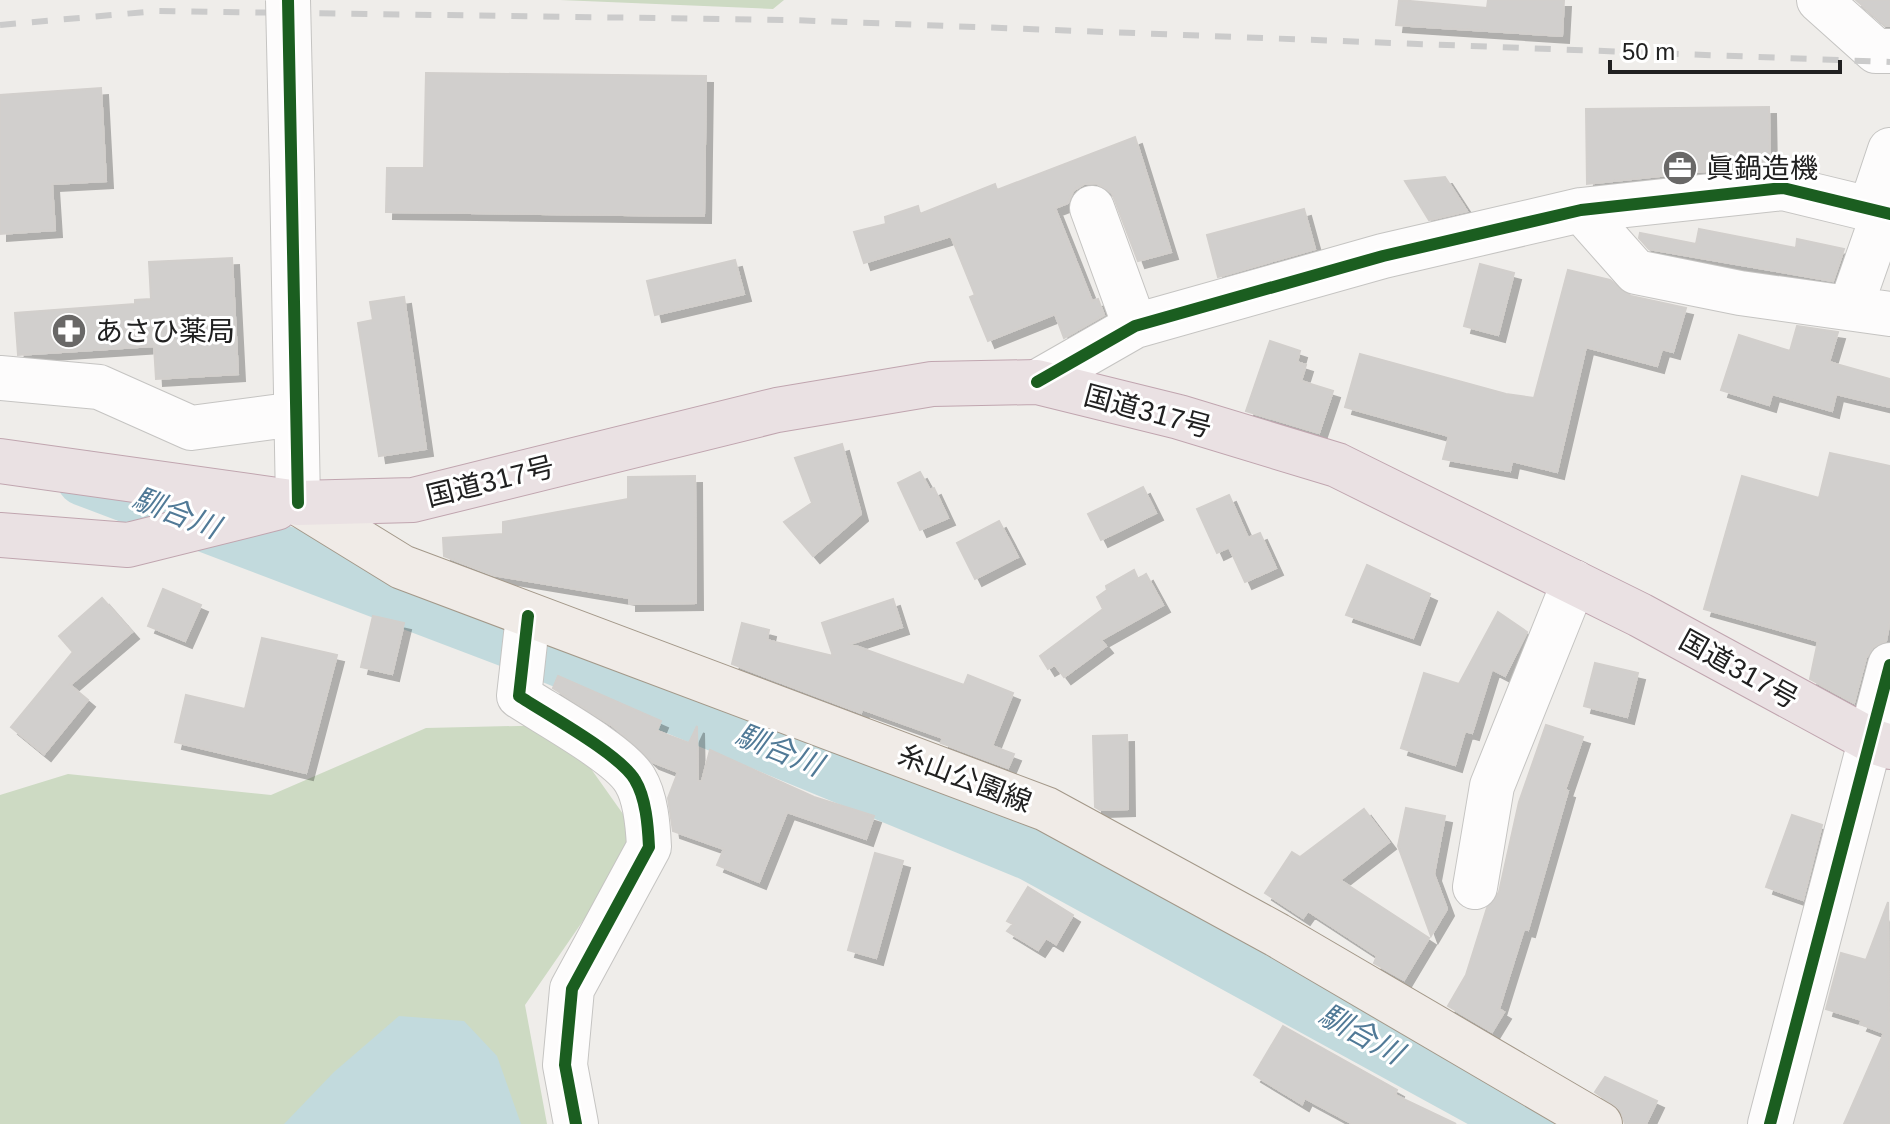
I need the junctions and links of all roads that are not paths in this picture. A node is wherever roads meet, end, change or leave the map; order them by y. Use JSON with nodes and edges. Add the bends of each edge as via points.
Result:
{"nodes":[{"id":1,"x":288,"y":0,"type":"edge"},
{"id":2,"x":1819,"y":0,"type":"edge"},
{"id":3,"x":1890,"y":51,"type":"edge"},
{"id":4,"x":1890,"y":150,"type":"edge"},
{"id":5,"x":1092,"y":208,"type":"dead end"},
{"id":6,"x":1581,"y":210,"type":"junction"},
{"id":7,"x":1882,"y":211,"type":"edge"},
{"id":8,"x":1870,"y":310,"type":"edge"},
{"id":9,"x":1135,"y":326,"type":"junction"},
{"id":10,"x":0,"y":378,"type":"edge"},
{"id":11,"x":1037,"y":382,"type":"junction"},
{"id":12,"x":296,"y":414,"type":"junction"},
{"id":13,"x":0,"y":461,"type":"edge"},
{"id":14,"x":298,"y":503,"type":"junction"},
{"id":15,"x":0,"y":535,"type":"edge"},
{"id":16,"x":1574,"y":582,"type":"junction"},
{"id":17,"x":528,"y":616,"type":"junction"},
{"id":18,"x":1890,"y":665,"type":"edge"},
{"id":19,"x":1881,"y":744,"type":"edge"},
{"id":20,"x":1872,"y":805,"type":"edge"},
{"id":21,"x":1475,"y":887,"type":"dead end"},
{"id":22,"x":1598,"y":1123,"type":"edge"},
{"id":23,"x":576,"y":1124,"type":"edge"},
{"id":24,"x":1770,"y":1124,"type":"edge"}],
"edges":[{"from":1,"to":12,"type":"street","bridge":true},
{"from":2,"to":3,"type":"street","via":[[1876,51]]},
{"from":4,"to":7,"type":"street"},
{"from":5,"to":9,"type":"street"},
{"from":6,"to":7,"type":"street","via":[[1783,188]]},
{"from":6,"to":8,"type":"street","via":[[1636,272],[1740,293]]},
{"from":6,"to":9,"type":"street","via":[[1383,256]]},
{"from":7,"to":8,"type":"street"},
{"from":9,"to":11,"type":"street"},
{"from":10,"to":12,"type":"street","via":[[99,387],[191,428]]},
{"from":11,"to":14,"type":"highway","name":"国道317号","via":[[932,384],[777,410],[413,500]]},
{"from":11,"to":16,"type":"highway","name":"国道317号","via":[[1179,417],[1337,465]]},
{"from":12,"to":14,"type":"street"},
{"from":13,"to":14,"type":"highway","name":"国道317号"},
{"from":14,"to":15,"type":"highway","name":"国道317号","via":[[128,545]]},
{"from":14,"to":17,"type":"main road","name":"糸山公園線","via":[[402,567]]},
{"from":16,"to":19,"type":"highway","name":"国道317号"},
{"from":16,"to":21,"type":"street","via":[[1492,786]]},
{"from":17,"to":22,"type":"main road","name":"糸山公園線","via":[[1046,809],[1277,935]]},
{"from":17,"to":23,"type":"street","via":[[519,696],[600,749],[635,779],[648,821],[649,847],[572,989],[565,1065]]},
{"from":18,"to":19,"type":"street"},
{"from":19,"to":20,"type":"street"},
{"from":20,"to":24,"type":"street"}]}
